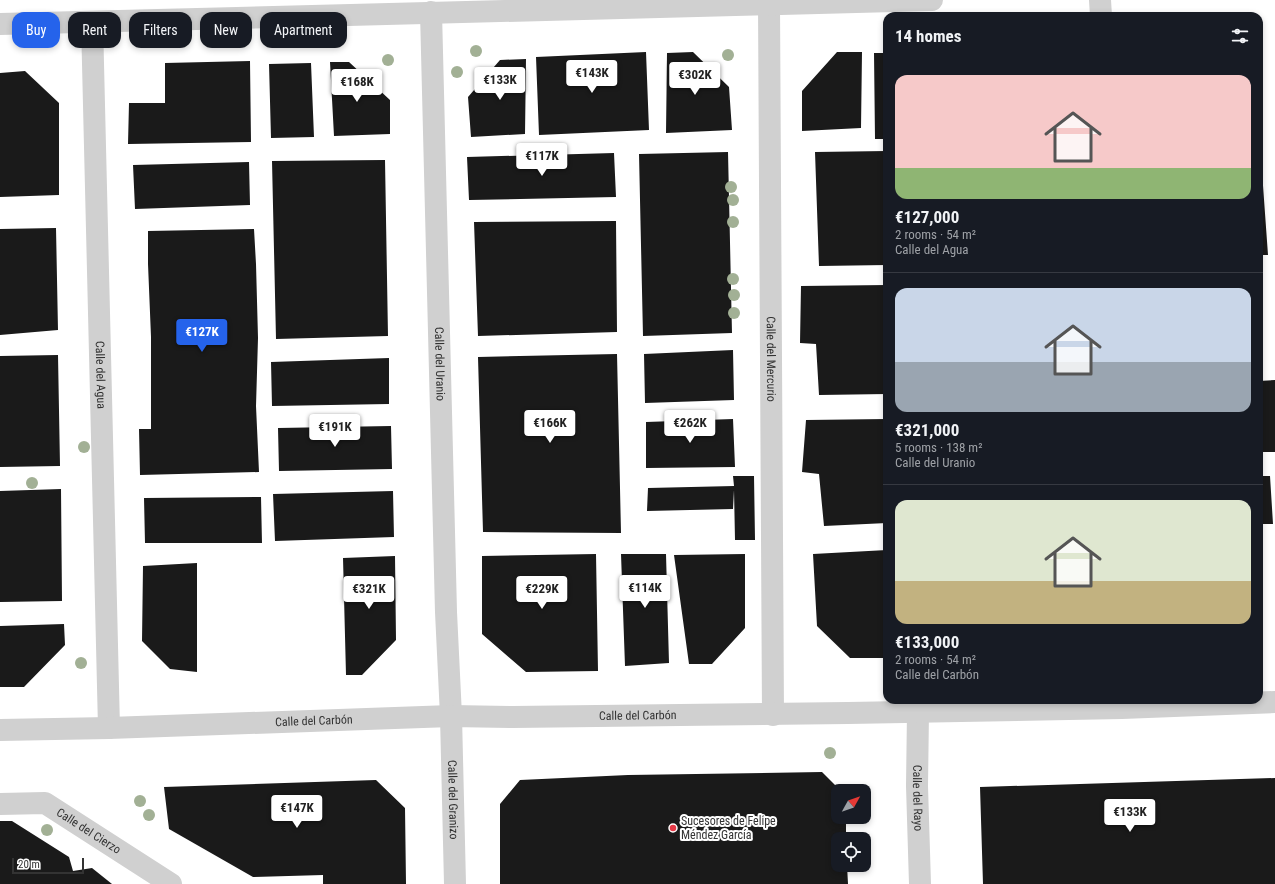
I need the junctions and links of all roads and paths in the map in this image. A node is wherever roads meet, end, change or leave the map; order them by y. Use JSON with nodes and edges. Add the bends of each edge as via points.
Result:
{"nodes":[{"id":1,"x":932,"y":0,"type":"edge"},
{"id":2,"x":1100,"y":0,"type":"edge"},
{"id":3,"x":769,"y":4,"type":"junction"},
{"id":4,"x":431,"y":12,"type":"junction"},
{"id":5,"x":1100,"y":12,"type":"edge"},
{"id":6,"x":121,"y":21,"type":"edge"},
{"id":7,"x":68,"y":23,"type":"edge"},
{"id":8,"x":0,"y":24,"type":"edge"},
{"id":9,"x":93,"y":48,"type":"edge"},
{"id":10,"x":1263,"y":702,"type":"edge"},
{"id":11,"x":1275,"y":702,"type":"edge"},
{"id":12,"x":1122,"y":704,"type":"edge"},
{"id":13,"x":918,"y":712,"type":"junction"},
{"id":14,"x":773,"y":715,"type":"junction"},
{"id":15,"x":451,"y":716,"type":"junction"},
{"id":16,"x":109,"y":728,"type":"junction"},
{"id":17,"x":0,"y":730,"type":"edge"},
{"id":18,"x":0,"y":804,"type":"edge"},
{"id":19,"x":171,"y":884,"type":"edge"},
{"id":20,"x":455,"y":884,"type":"edge"},
{"id":21,"x":920,"y":884,"type":"edge"}],
"edges":[{"from":1,"to":3,"type":"street"},
{"from":2,"to":5,"type":"street"},
{"from":3,"to":4,"type":"street"},
{"from":3,"to":14,"type":"street","name":"Calle del Mercurio"},
{"from":4,"to":6,"type":"street"},
{"from":4,"to":15,"type":"street","name":"Calle del Uranio","via":[[446,612]]},
{"from":7,"to":8,"type":"street"},
{"from":9,"to":16,"type":"street","name":"Calle del Agua"},
{"from":10,"to":11,"type":"street","name":"Calle del Carbón"},
{"from":12,"to":13,"type":"street","name":"Calle del Carbón"},
{"from":13,"to":14,"type":"street","name":"Calle del Carbón"},
{"from":13,"to":21,"type":"street","name":"Calle del Rayo"},
{"from":14,"to":15,"type":"street","name":"Calle del Carbón"},
{"from":15,"to":16,"type":"street","name":"Calle del Carbón"},
{"from":15,"to":20,"type":"street","name":"Calle del Granizo"},
{"from":16,"to":17,"type":"street","name":"Calle del Carbón"},
{"from":18,"to":19,"type":"street","name":"Calle del Cierzo","via":[[45,803]]}]}
